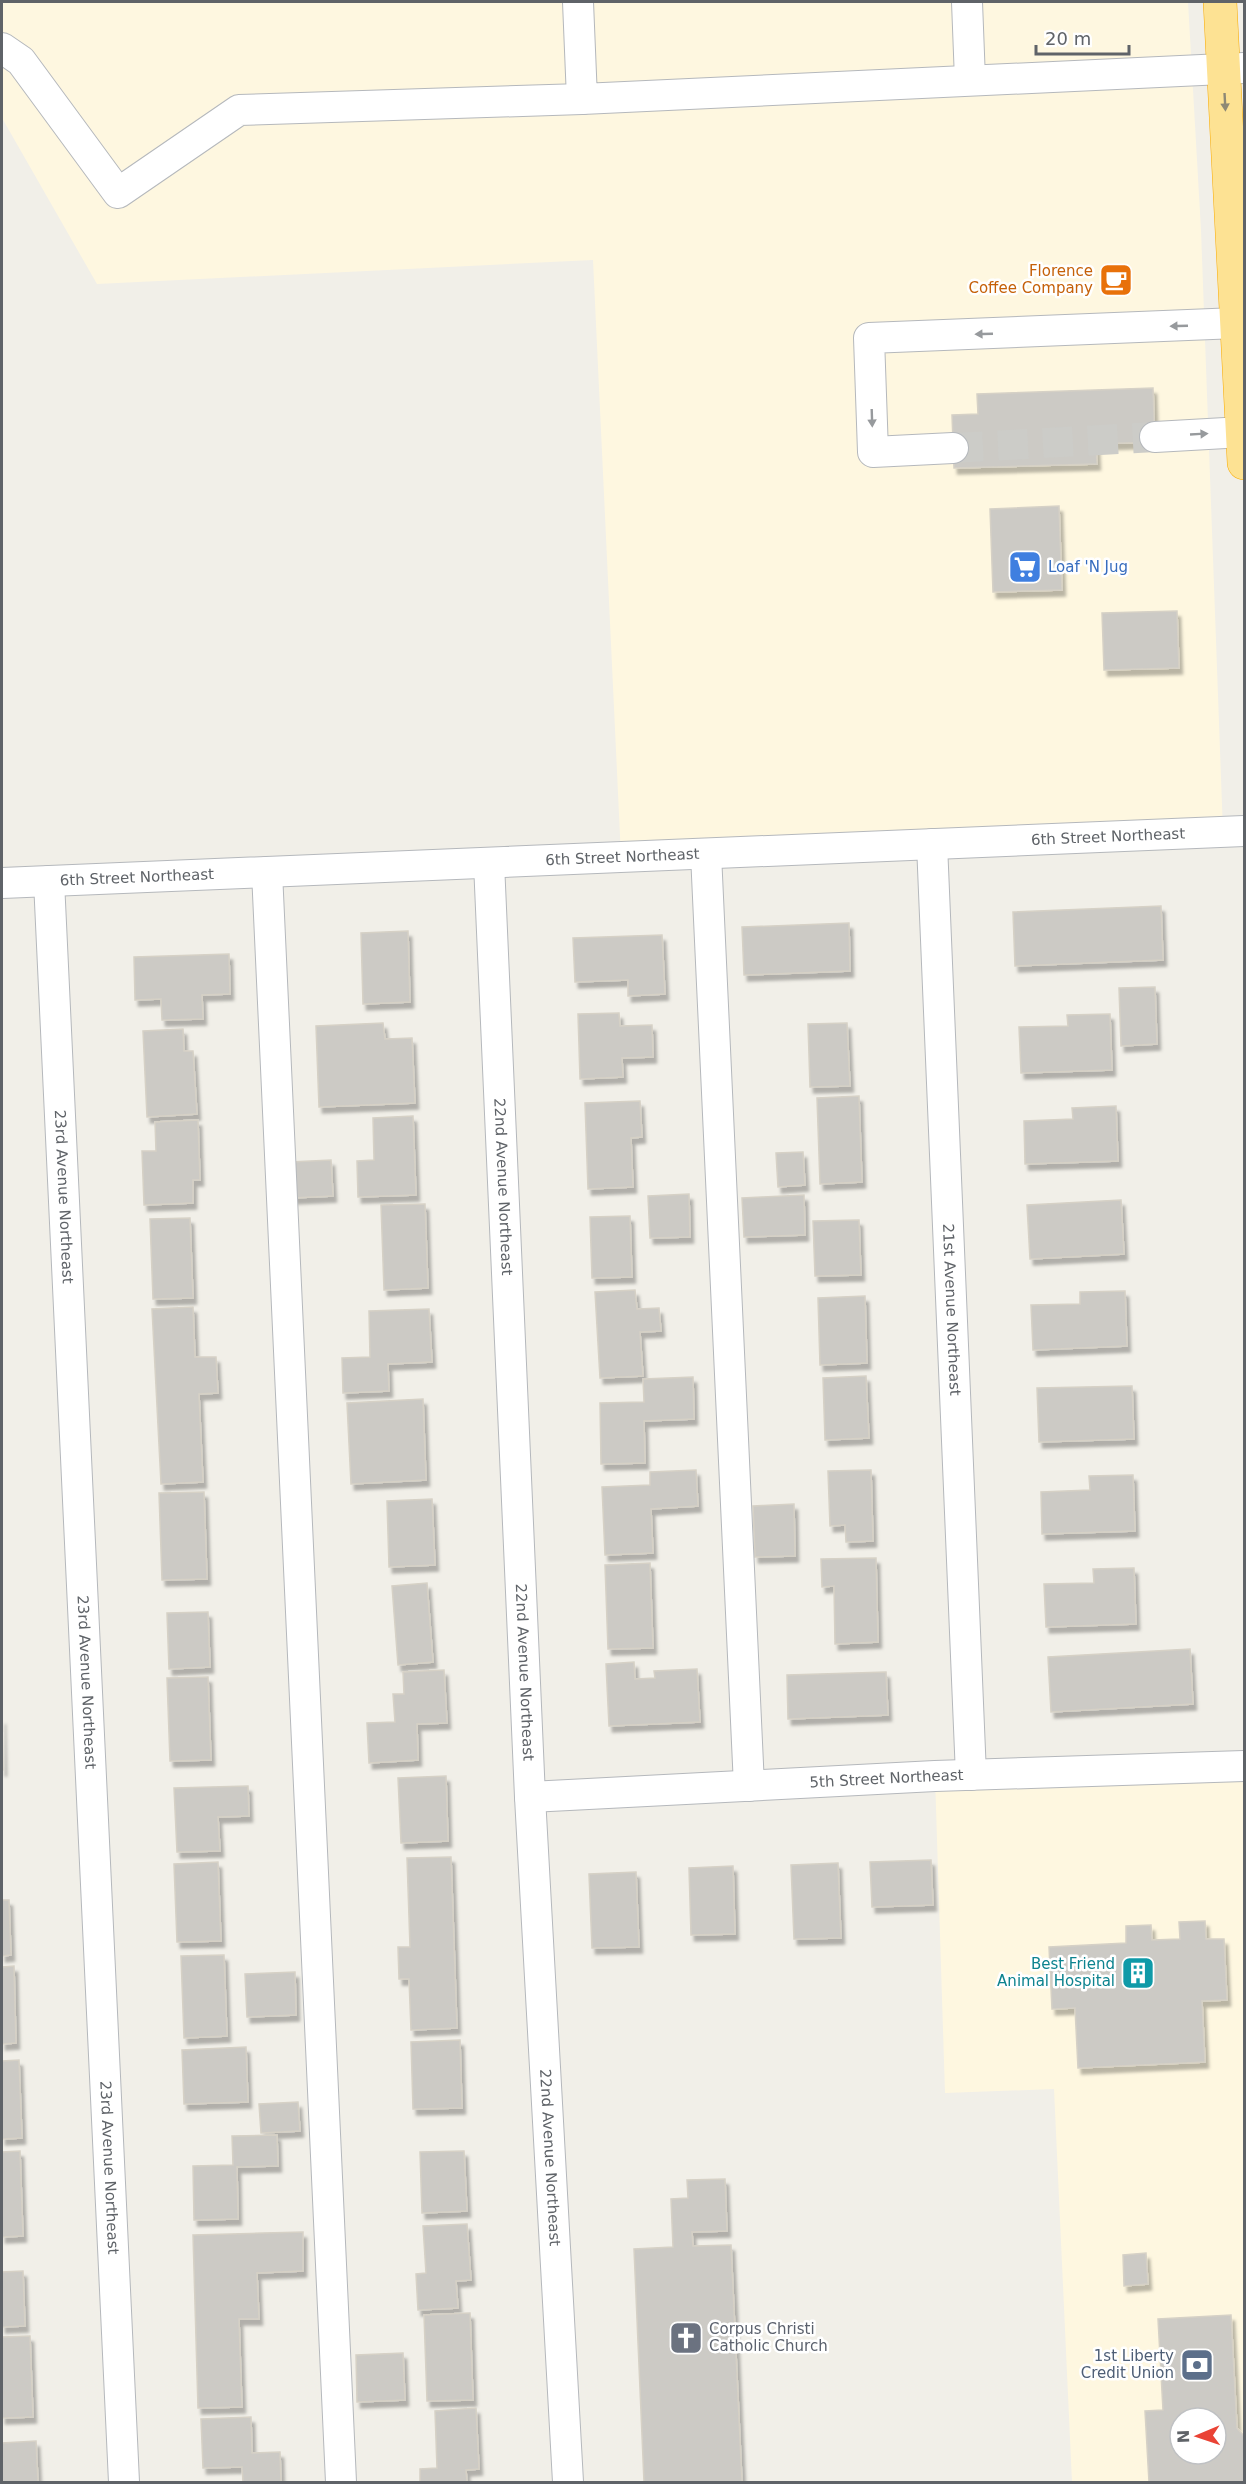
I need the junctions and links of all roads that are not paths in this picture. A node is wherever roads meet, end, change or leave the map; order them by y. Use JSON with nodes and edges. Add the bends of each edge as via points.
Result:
{"nodes":[{"id":1,"x":578,"y":2,"type":"edge"},
{"id":2,"x":967,"y":2,"type":"edge"},
{"id":3,"x":1220,"y":2,"type":"edge"},
{"id":4,"x":2,"y":48,"type":"edge"},
{"id":5,"x":1234,"y":68,"type":"edge"},
{"id":6,"x":970,"y":80,"type":"junction"},
{"id":7,"x":582,"y":99,"type":"junction"},
{"id":8,"x":1237,"y":323,"type":"junction"},
{"id":9,"x":1155,"y":437,"type":"tunnel mouth"},
{"id":10,"x":1244,"y":447,"type":"edge"},
{"id":11,"x":953,"y":448,"type":"tunnel mouth"},
{"id":12,"x":1245,"y":831,"type":"edge"},
{"id":13,"x":932,"y":844,"type":"junction"},
{"id":14,"x":706,"y":854,"type":"junction"},
{"id":15,"x":489,"y":863,"type":"junction"},
{"id":16,"x":267,"y":872,"type":"junction"},
{"id":17,"x":49,"y":881,"type":"junction"},
{"id":18,"x":2,"y":884,"type":"edge"},
{"id":19,"x":1245,"y":1766,"type":"edge"},
{"id":20,"x":971,"y":1775,"type":"junction"},
{"id":21,"x":749,"y":1786,"type":"junction"},
{"id":22,"x":530,"y":1797,"type":"junction"},
{"id":23,"x":124,"y":2482,"type":"edge"},
{"id":24,"x":341,"y":2482,"type":"edge"},
{"id":25,"x":568,"y":2482,"type":"edge"}],
"edges":[{"from":1,"to":7,"type":"street"},
{"from":2,"to":6,"type":"street"},
{"from":3,"to":5,"type":"highway"},
{"from":4,"to":7,"type":"street","via":[[21,61],[118,193],[239,110]]},
{"from":5,"to":6,"type":"street"},
{"from":5,"to":8,"type":"highway","one_way":true},
{"from":6,"to":7,"type":"street"},
{"from":8,"to":10,"type":"highway"},
{"from":8,"to":11,"type":"street","one_way":true,"via":[[869,338],[873,452]]},
{"from":9,"to":10,"type":"street","one_way":true},
{"from":12,"to":13,"type":"street","name":"6th Street Northeast"},
{"from":13,"to":14,"type":"street","name":"6th Street Northeast"},
{"from":13,"to":20,"type":"street","name":"21st Avenue Northeast"},
{"from":14,"to":15,"type":"street","name":"6th Street Northeast"},
{"from":14,"to":21,"type":"street"},
{"from":15,"to":16,"type":"street","name":"6th Street Northeast"},
{"from":15,"to":22,"type":"street","name":"22nd Avenue Northeast"},
{"from":16,"to":17,"type":"street","name":"6th Street Northeast"},
{"from":16,"to":24,"type":"street"},
{"from":17,"to":18,"type":"street","name":"6th Street Northeast"},
{"from":17,"to":23,"type":"street","name":"23rd Avenue Northeast"},
{"from":19,"to":20,"type":"street","name":"5th Street Northeast"},
{"from":20,"to":21,"type":"street","name":"5th Street Northeast"},
{"from":21,"to":22,"type":"street","name":"5th Street Northeast"},
{"from":22,"to":25,"type":"street","name":"22nd Avenue Northeast"}]}
